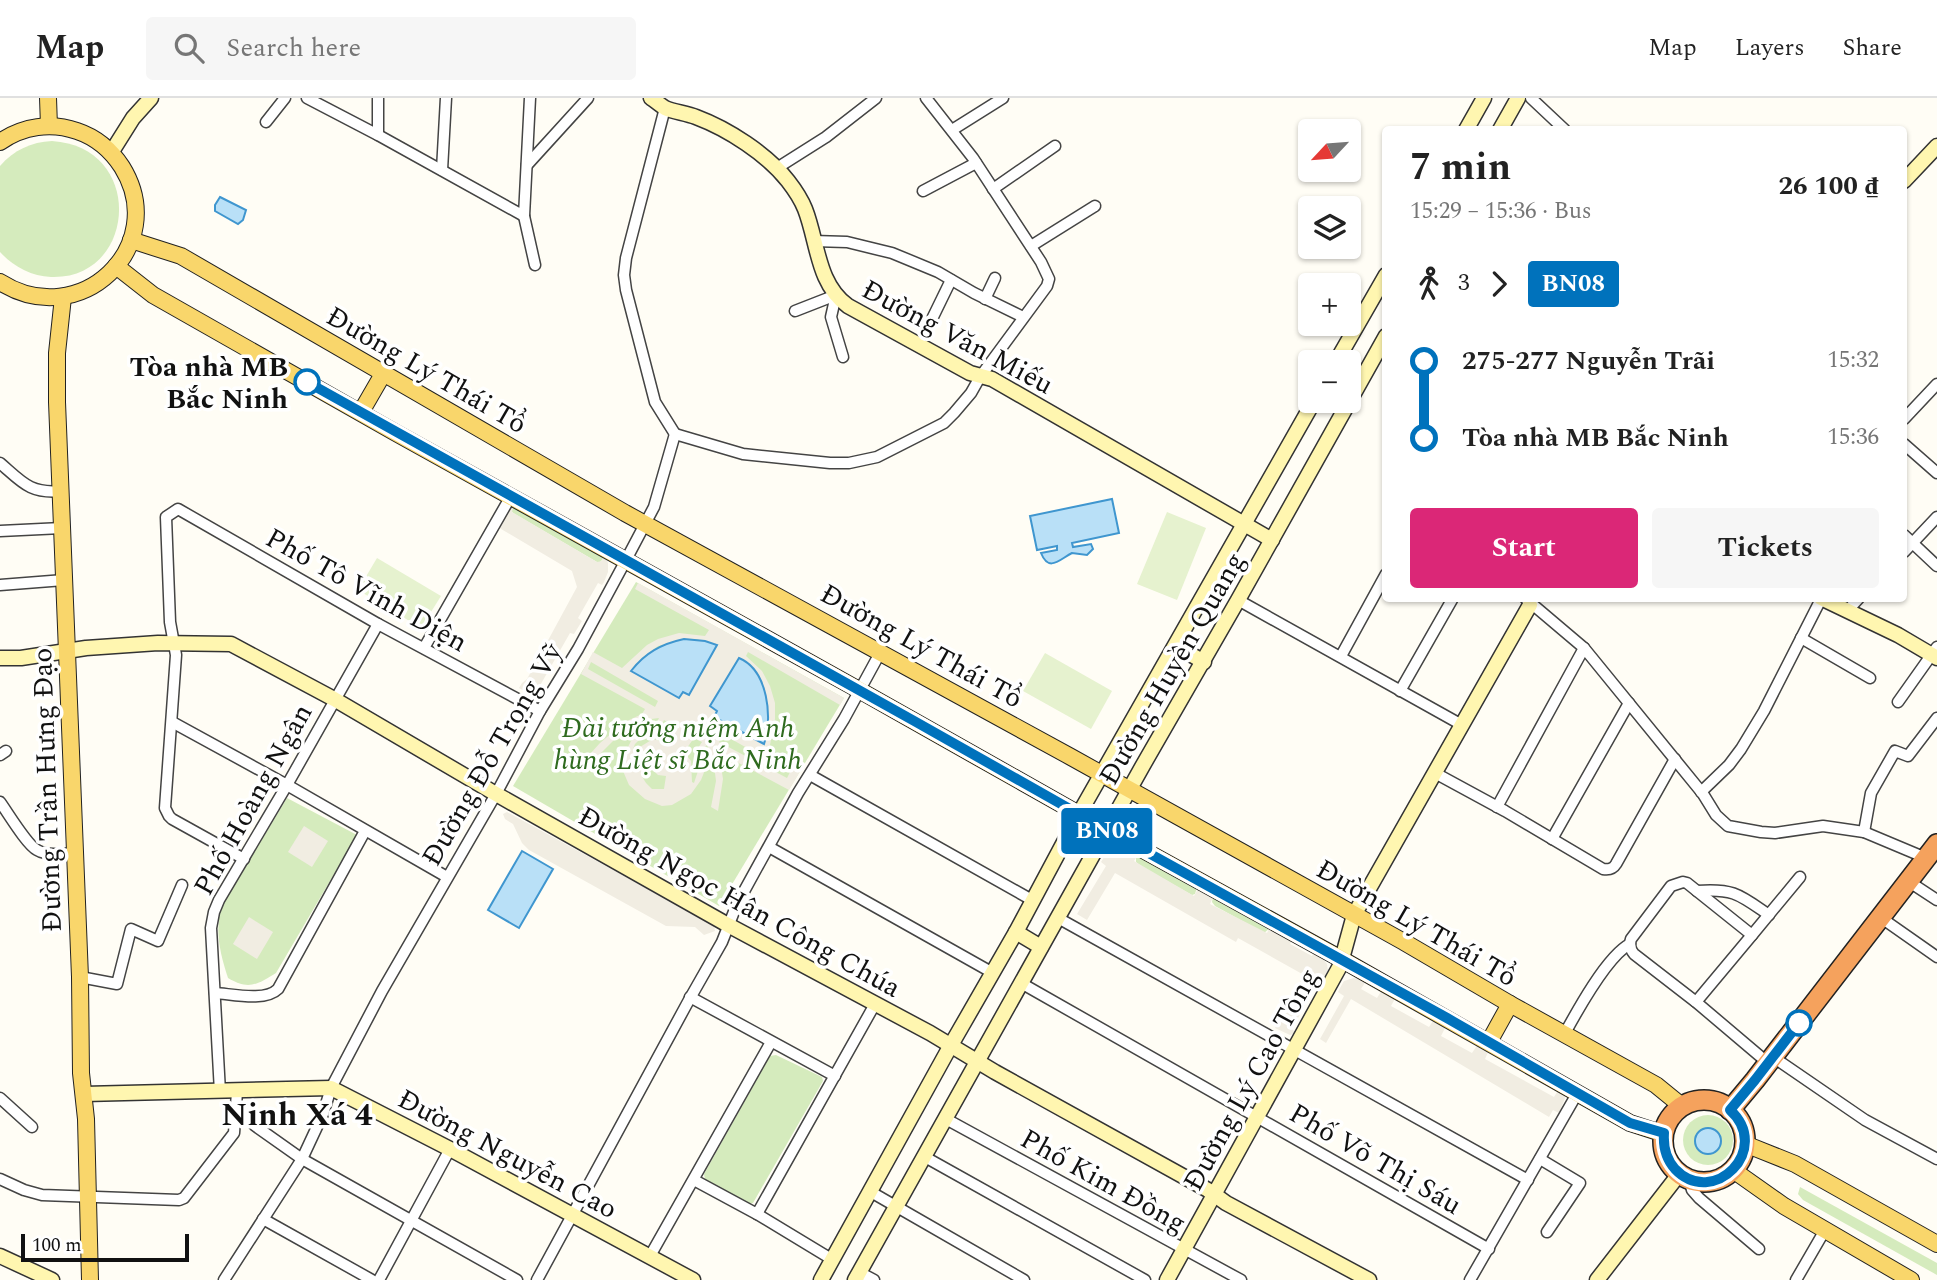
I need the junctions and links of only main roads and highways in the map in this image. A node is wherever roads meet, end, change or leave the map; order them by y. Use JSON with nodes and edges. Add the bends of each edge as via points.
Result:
{"nodes":[{"id":1,"x":48,"y":98,"type":"edge"},
{"id":2,"x":49,"y":126,"type":"junction"},
{"id":3,"x":0,"y":142,"type":"edge"},
{"id":4,"x":131,"y":240,"type":"junction"},
{"id":5,"x":116,"y":266,"type":"junction"},
{"id":6,"x":0,"y":282,"type":"edge"},
{"id":7,"x":63,"y":297,"type":"junction"},
{"id":8,"x":383,"y":374,"type":"junction"},
{"id":9,"x":360,"y":412,"type":"junction"},
{"id":10,"x":1931,"y":851,"type":"edge"},
{"id":11,"x":1510,"y":1004,"type":"junction"},
{"id":12,"x":1489,"y":1042,"type":"junction"},
{"id":13,"x":1683,"y":1107,"type":"junction"},
{"id":14,"x":1730,"y":1110,"type":"junction"},
{"id":15,"x":1664,"y":1133,"type":"junction"},
{"id":16,"x":1745,"y":1144,"type":"junction"},
{"id":17,"x":1733,"y":1170,"type":"junction"},
{"id":18,"x":1937,"y":1244,"type":"edge"},
{"id":19,"x":90,"y":1280,"type":"edge"},
{"id":20,"x":1911,"y":1280,"type":"edge"}],
"edges":[{"from":1,"to":2,"type":"main road"},
{"from":2,"to":3,"type":"main road","via":[[21,131]]},
{"from":2,"to":4,"type":"main road","via":[[86,134],[111,153],[133,194]]},
{"from":4,"to":5,"type":"main road"},
{"from":4,"to":8,"type":"main road","name":"Đường Lý Thái Tổ","via":[[178,254]]},
{"from":5,"to":7,"type":"main road","via":[[96,285]]},
{"from":5,"to":9,"type":"main road","via":[[153,295]]},
{"from":6,"to":7,"type":"main road","via":[[30,296]]},
{"from":7,"to":19,"type":"main road","name":"Đường Trần Hưng Đạo","via":[[57,353]]},
{"from":8,"to":9,"type":"main road"},
{"from":8,"to":11,"type":"main road","name":"Đường Lý Thái Tổ"},
{"from":9,"to":12,"type":"main road"},
{"from":10,"to":14,"type":"highway"},
{"from":11,"to":12,"type":"main road"},
{"from":11,"to":13,"type":"main road","name":"Đường Lý Thái Tổ","via":[[1656,1085]]},
{"from":12,"to":15,"type":"main road","via":[[1634,1124]]},
{"from":13,"to":14,"type":"highway","via":[[1707,1101]]},
{"from":13,"to":15,"type":"highway","via":[[1669,1120]]},
{"from":14,"to":16,"type":"highway","via":[[1741,1124]]},
{"from":15,"to":17,"type":"highway","via":[[1666,1156],[1685,1176],[1704,1182]]},
{"from":16,"to":17,"type":"highway"},
{"from":16,"to":18,"type":"main road","via":[[1795,1164]]},
{"from":17,"to":20,"type":"main road","via":[[1784,1206]]}]}
